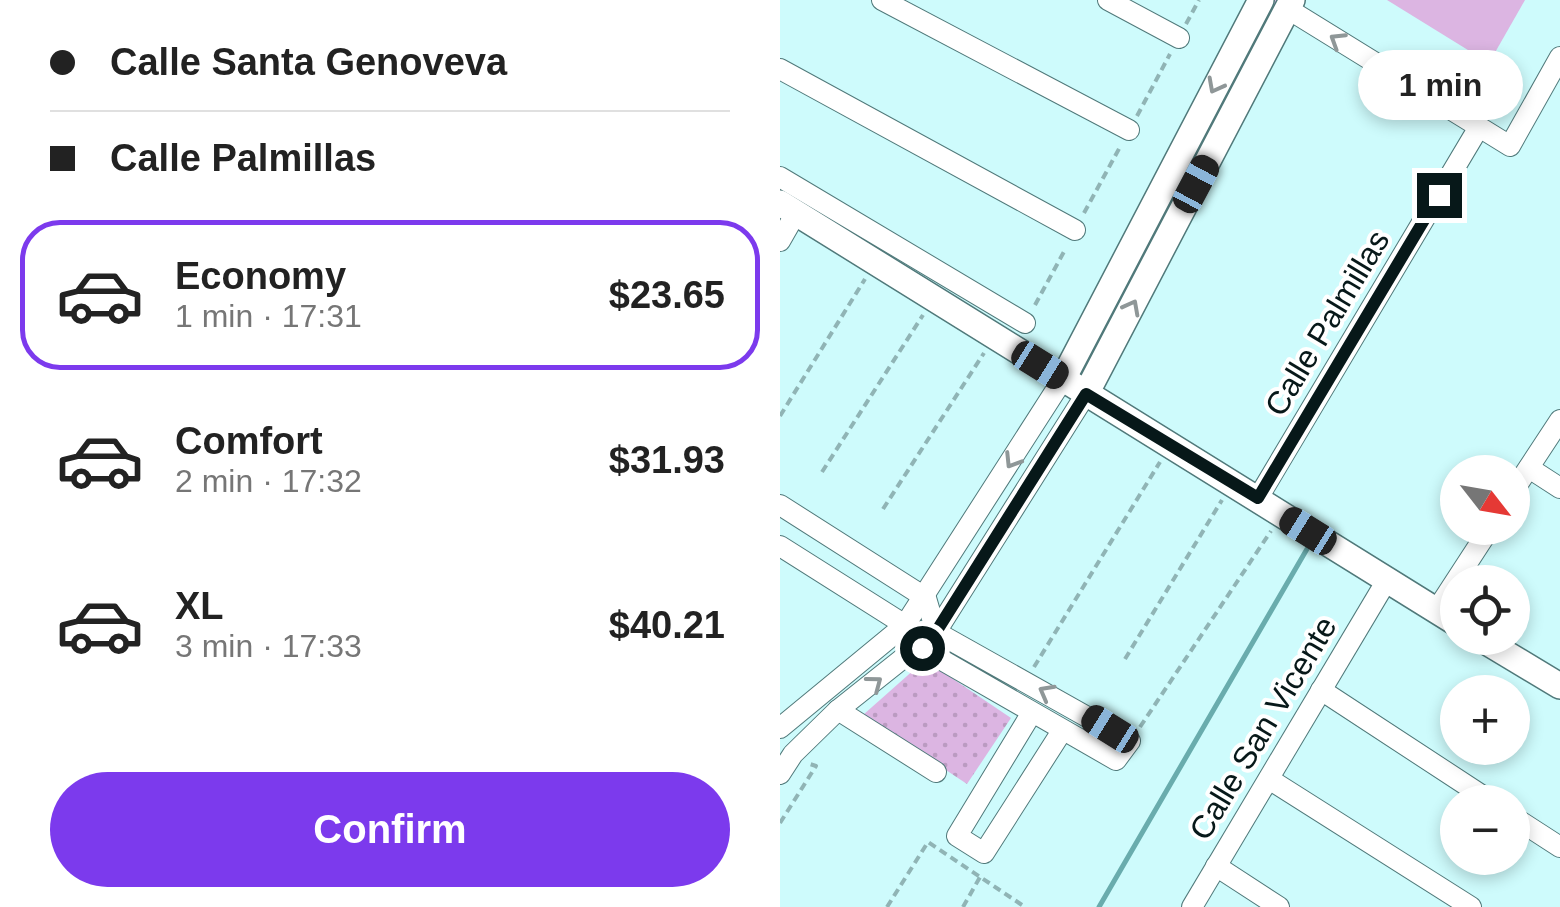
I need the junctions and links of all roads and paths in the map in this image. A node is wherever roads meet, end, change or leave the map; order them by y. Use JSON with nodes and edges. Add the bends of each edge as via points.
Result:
{"nodes":[{"id":1,"x":882,"y":0,"type":"edge"},
{"id":2,"x":1108,"y":0,"type":"edge"},
{"id":3,"x":1199,"y":0,"type":"edge"},
{"id":4,"x":1260,"y":0,"type":"edge"},
{"id":5,"x":1290,"y":4,"type":"edge"},
{"id":6,"x":1179,"y":38,"type":"junction"},
{"id":7,"x":1560,"y":57,"type":"edge"},
{"id":8,"x":780,"y":69,"type":"edge"},
{"id":9,"x":1479,"y":127,"type":"junction"},
{"id":10,"x":1129,"y":130,"type":"junction"},
{"id":11,"x":780,"y":177,"type":"edge"},
{"id":12,"x":788,"y":208,"type":"edge"},
{"id":13,"x":1075,"y":230,"type":"junction"},
{"id":14,"x":780,"y":241,"type":"edge"},
{"id":15,"x":875,"y":262,"type":"junction"},
{"id":16,"x":934,"y":298,"type":"junction"},
{"id":17,"x":1025,"y":323,"type":"joint"},
{"id":18,"x":994,"y":336,"type":"junction"},
{"id":19,"x":1064,"y":379,"type":"junction"},
{"id":20,"x":1086,"y":394,"type":"junction"},
{"id":21,"x":780,"y":416,"type":"edge"},
{"id":22,"x":1560,"y":420,"type":"edge"},
{"id":23,"x":1170,"y":445,"type":"junction"},
{"id":24,"x":1530,"y":466,"type":"edge"},
{"id":25,"x":1530,"y":469,"type":"edge"},
{"id":26,"x":822,"y":472,"type":"dead end"},
{"id":27,"x":1232,"y":484,"type":"junction"},
{"id":28,"x":1560,"y":488,"type":"edge"},
{"id":29,"x":1258,"y":498,"type":"junction"},
{"id":30,"x":780,"y":504,"type":"edge"},
{"id":31,"x":883,"y":509,"type":"dead end"},
{"id":32,"x":1282,"y":514,"type":"junction"},
{"id":33,"x":780,"y":546,"type":"edge"},
{"id":34,"x":1387,"y":580,"type":"junction"},
{"id":35,"x":926,"y":598,"type":"junction"},
{"id":36,"x":1440,"y":613,"type":"edge"},
{"id":37,"x":904,"y":626,"type":"junction"},
{"id":38,"x":929,"y":640,"type":"junction"},
{"id":39,"x":1508,"y":655,"type":"edge"},
{"id":40,"x":1125,"y":659,"type":"dead end"},
{"id":41,"x":1025,"y":681,"type":"junction"},
{"id":42,"x":1560,"y":686,"type":"edge"},
{"id":43,"x":1321,"y":690,"type":"junction"},
{"id":44,"x":838,"y":710,"type":"junction"},
{"id":45,"x":1032,"y":714,"type":"junction"},
{"id":46,"x":780,"y":728,"type":"edge"},
{"id":47,"x":1062,"y":731,"type":"junction"},
{"id":48,"x":1130,"y":741,"type":"junction"},
{"id":49,"x":816,"y":766,"type":"dead end"},
{"id":50,"x":936,"y":772,"type":"dead end"},
{"id":51,"x":780,"y":774,"type":"edge"},
{"id":52,"x":1268,"y":778,"type":"junction"},
{"id":53,"x":1466,"y":785,"type":"edge"},
{"id":54,"x":780,"y":822,"type":"edge"},
{"id":55,"x":1530,"y":828,"type":"edge"},
{"id":56,"x":1560,"y":848,"type":"edge"},
{"id":57,"x":984,"y":853,"type":"junction"},
{"id":58,"x":1216,"y":866,"type":"junction"},
{"id":59,"x":980,"y":878,"type":"junction"},
{"id":60,"x":887,"y":907,"type":"edge"},
{"id":61,"x":963,"y":907,"type":"edge"},
{"id":62,"x":1025,"y":907,"type":"edge"},
{"id":63,"x":1192,"y":907,"type":"edge"},
{"id":64,"x":1279,"y":907,"type":"edge"},
{"id":65,"x":1471,"y":907,"type":"edge"}],
"edges":[{"from":1,"to":10,"type":"street"},
{"from":2,"to":6,"type":"street"},
{"from":3,"to":6,"type":"path"},
{"from":4,"to":19,"type":"street","one_way":true},
{"from":9,"to":5,"type":"street","one_way":true},
{"from":20,"to":5,"type":"street","one_way":true},
{"from":6,"to":10,"type":"path"},
{"from":7,"to":9,"type":"street","via":[[1510,146]]},
{"from":8,"to":13,"type":"street"},
{"from":9,"to":29,"type":"street","name":"Calle Palmillas"},
{"from":10,"to":13,"type":"path"},
{"from":11,"to":17,"type":"street"},
{"from":12,"to":14,"type":"street"},
{"from":12,"to":15,"type":"street"},
{"from":13,"to":17,"type":"path"},
{"from":15,"to":16,"type":"street"},
{"from":15,"to":21,"type":"path"},
{"from":16,"to":18,"type":"street"},
{"from":16,"to":26,"type":"path"},
{"from":18,"to":19,"type":"street"},
{"from":18,"to":31,"type":"path"},
{"from":19,"to":20,"type":"street"},
{"from":19,"to":35,"type":"street","one_way":true},
{"from":20,"to":23,"type":"street"},
{"from":20,"to":38,"type":"street"},
{"from":22,"to":24,"type":"street"},
{"from":23,"to":27,"type":"street"},
{"from":23,"to":41,"type":"path"},
{"from":25,"to":28,"type":"street"},
{"from":27,"to":29,"type":"street"},
{"from":27,"to":40,"type":"path"},
{"from":29,"to":32,"type":"street"},
{"from":30,"to":35,"type":"street"},
{"from":32,"to":34,"type":"street"},
{"from":32,"to":48,"type":"path"},
{"from":33,"to":37,"type":"street"},
{"from":34,"to":36,"type":"street"},
{"from":34,"to":43,"type":"street","name":"Calle San Vicente"},
{"from":35,"to":37,"type":"street"},
{"from":35,"to":38,"type":"street"},
{"from":37,"to":38,"type":"street"},
{"from":37,"to":46,"type":"street"},
{"from":38,"to":41,"type":"street"},
{"from":44,"to":38,"type":"street","one_way":true},
{"from":38,"to":45,"type":"street"},
{"from":39,"to":42,"type":"street"},
{"from":48,"to":41,"type":"street","one_way":true},
{"from":43,"to":52,"type":"street","name":"Calle San Vicente"},
{"from":43,"to":53,"type":"street"},
{"from":44,"to":50,"type":"street"},
{"from":44,"to":51,"type":"street"},
{"from":45,"to":47,"type":"street"},
{"from":45,"to":57,"type":"street","via":[[957,836]]},
{"from":47,"to":48,"type":"street","via":[[1112,759]]},
{"from":47,"to":57,"type":"street"},
{"from":49,"to":54,"type":"path"},
{"from":52,"to":58,"type":"street","name":"Calle San Vicente"},
{"from":52,"to":65,"type":"street"},
{"from":55,"to":56,"type":"street"},
{"from":57,"to":59,"type":"path"},
{"from":58,"to":63,"type":"street","name":"Calle San Vicente"},
{"from":58,"to":64,"type":"street"},
{"from":59,"to":60,"type":"path","via":[[928,842]]},
{"from":59,"to":61,"type":"path"},
{"from":59,"to":62,"type":"path"}]}
